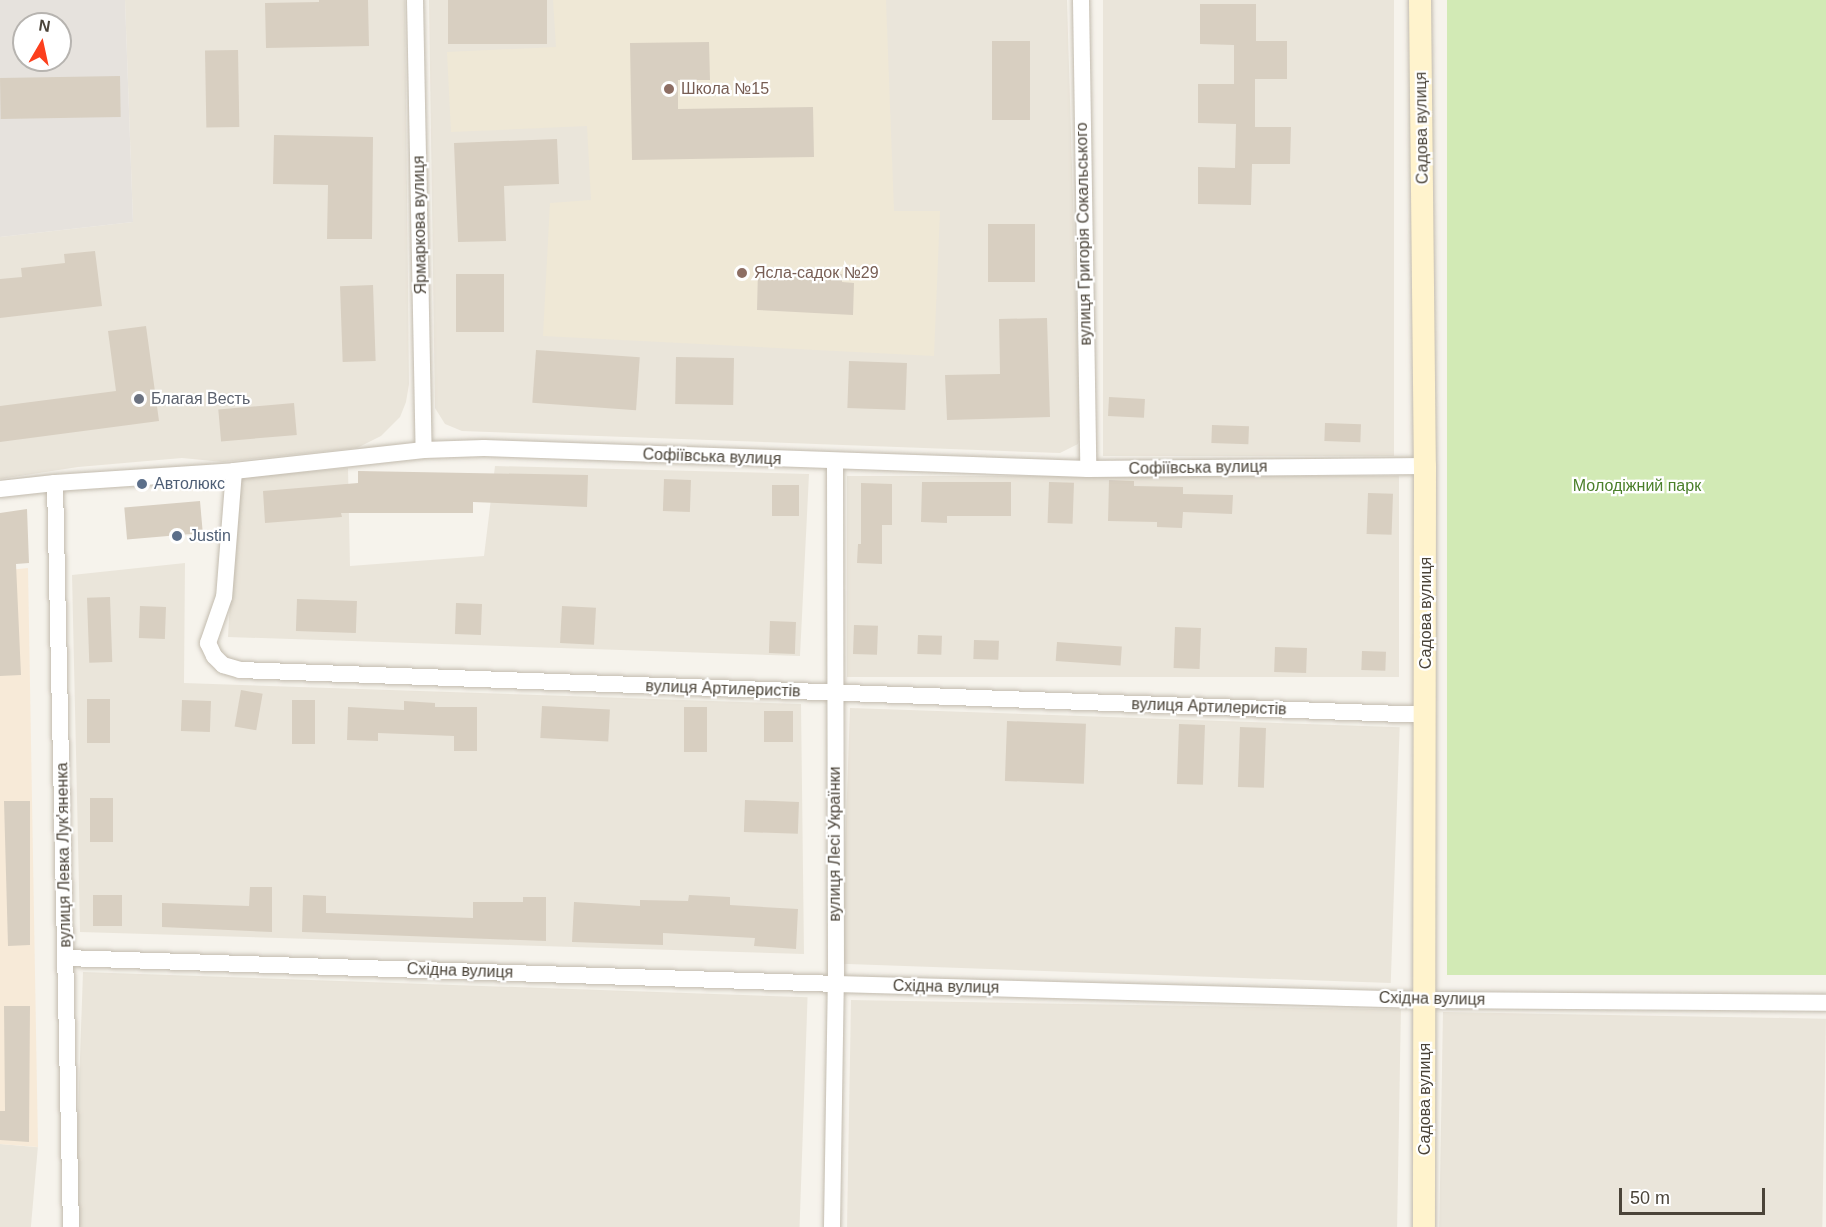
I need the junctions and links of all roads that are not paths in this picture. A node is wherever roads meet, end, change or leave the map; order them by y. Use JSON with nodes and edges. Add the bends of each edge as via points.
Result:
{"nodes":[{"id":1,"x":415,"y":0,"type":"edge"},
{"id":2,"x":1081,"y":0,"type":"edge"},
{"id":3,"x":1420,"y":0,"type":"edge"},
{"id":4,"x":424,"y":450,"type":"junction"},
{"id":5,"x":835,"y":461,"type":"junction"},
{"id":6,"x":1425,"y":466,"type":"junction"},
{"id":7,"x":1088,"y":469,"type":"junction"},
{"id":8,"x":234,"y":471,"type":"junction"},
{"id":9,"x":55,"y":483,"type":"junction"},
{"id":10,"x":0,"y":489,"type":"edge"},
{"id":11,"x":834,"y":694,"type":"junction"},
{"id":12,"x":1426,"y":715,"type":"junction"},
{"id":13,"x":66,"y":958,"type":"junction"},
{"id":14,"x":836,"y":984,"type":"junction"},
{"id":15,"x":1425,"y":1000,"type":"junction"},
{"id":16,"x":1826,"y":1003,"type":"edge"},
{"id":17,"x":71,"y":1227,"type":"edge"},
{"id":18,"x":832,"y":1227,"type":"edge"},
{"id":19,"x":1424,"y":1227,"type":"edge"}],
"edges":[{"from":1,"to":4,"type":"street","name":"Ярмаркова вулиця"},
{"from":2,"to":7,"type":"street","name":"вулиця Григорія Сокальського"},
{"from":3,"to":6,"type":"street","name":"Садова вулиця"},
{"from":4,"to":5,"type":"street","name":"Софіївська вулиця","via":[[484,448]]},
{"from":4,"to":8,"type":"street","name":"Софіївська вулиця"},
{"from":5,"to":7,"type":"street","name":"Софіївська вулиця"},
{"from":5,"to":11,"type":"street","name":"вулиця Лесі Українки"},
{"from":6,"to":7,"type":"street","name":"Софіївська вулиця"},
{"from":6,"to":12,"type":"street","name":"Садова вулиця"},
{"from":8,"to":9,"type":"street","name":"Софіївська вулиця"},
{"from":8,"to":11,"type":"street","name":"вулиця Артилеристів","via":[[224,597],[208,643],[222,665],[240,670]]},
{"from":9,"to":10,"type":"street","name":"Софіївська вулиця"},
{"from":9,"to":13,"type":"street","name":"вулиця Левка Лук'яненка"},
{"from":11,"to":12,"type":"street","name":"вулиця Артилеристів"},
{"from":11,"to":14,"type":"street","name":"вулиця Лесі Українки"},
{"from":12,"to":15,"type":"street","name":"Садова вулиця"},
{"from":13,"to":14,"type":"street","name":"Східна вулиця"},
{"from":13,"to":17,"type":"street","name":"вулиця Левка Лук'яненка"},
{"from":14,"to":15,"type":"street","name":"Східна вулиця"},
{"from":14,"to":18,"type":"street","name":"вулиця Лесі Українки"},
{"from":15,"to":16,"type":"street","name":"Східна вулиця"},
{"from":15,"to":19,"type":"street","name":"Садова вулиця"}]}
